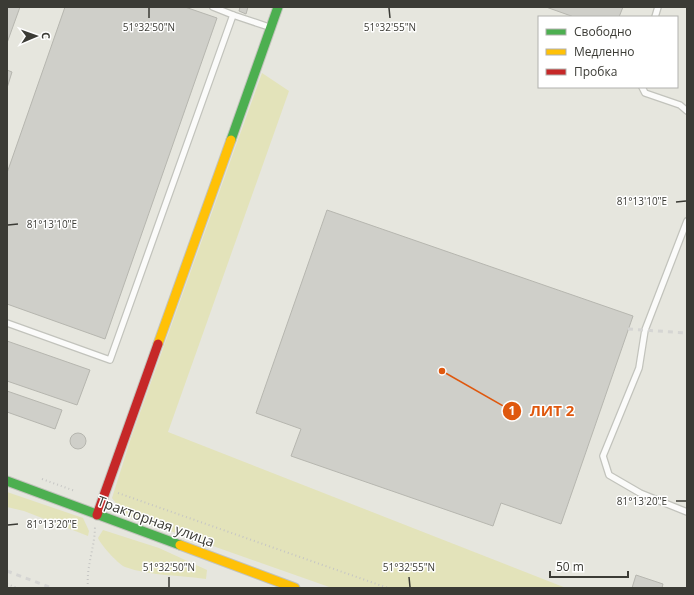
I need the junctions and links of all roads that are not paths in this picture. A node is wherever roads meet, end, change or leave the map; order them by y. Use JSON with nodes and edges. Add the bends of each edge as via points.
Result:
{"nodes":[{"id":1,"x":213,"y":7,"type":"edge"},
{"id":2,"x":278,"y":7,"type":"edge"},
{"id":3,"x":233,"y":15,"type":"junction"},
{"id":4,"x":271,"y":28,"type":"junction"},
{"id":5,"x":642,"y":88,"type":"edge"},
{"id":6,"x":687,"y":111,"type":"edge"},
{"id":7,"x":687,"y":221,"type":"edge"},
{"id":8,"x":7,"y":323,"type":"edge"},
{"id":9,"x":7,"y":481,"type":"edge"},
{"id":10,"x":687,"y":512,"type":"edge"},
{"id":11,"x":97,"y":514,"type":"junction"},
{"id":12,"x":296,"y":588,"type":"edge"}],
"edges":[{"from":1,"to":3,"type":"lane"},
{"from":2,"to":4,"type":"street"},
{"from":3,"to":4,"type":"lane"},
{"from":3,"to":8,"type":"lane","via":[[110,360]]},
{"from":4,"to":11,"type":"street"},
{"from":5,"to":6,"type":"lane","via":[[645,93],[680,104]]},
{"from":7,"to":10,"type":"lane","via":[[645,330],[639,368],[603,456],[609,475],[640,493]]},
{"from":9,"to":11,"type":"street","name":"Тракторная улица"},
{"from":11,"to":12,"type":"street","name":"Тракторная улица"}]}
